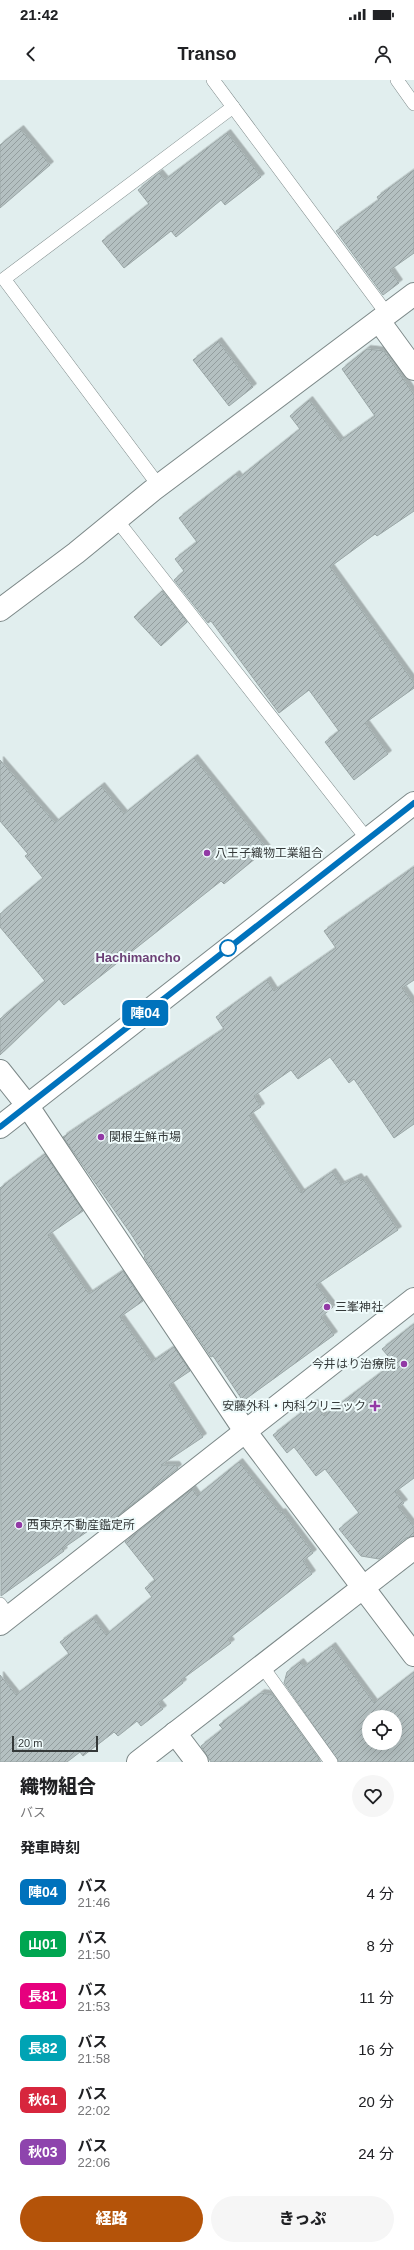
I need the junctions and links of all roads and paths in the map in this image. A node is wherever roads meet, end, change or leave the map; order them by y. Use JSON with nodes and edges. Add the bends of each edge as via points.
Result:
{"nodes":[{"id":1,"x":213,"y":80,"type":"edge"},
{"id":2,"x":398,"y":80,"type":"edge"},
{"id":3,"x":414,"y":104,"type":"edge"},
{"id":4,"x":233,"y":108,"type":"junction"},
{"id":5,"x":2,"y":281,"type":"edge"},
{"id":6,"x":414,"y":294,"type":"edge"},
{"id":7,"x":383,"y":317,"type":"junction"},
{"id":8,"x":414,"y":369,"type":"edge"},
{"id":9,"x":159,"y":486,"type":"junction"},
{"id":10,"x":116,"y":519,"type":"junction"},
{"id":11,"x":0,"y":610,"type":"edge"},
{"id":12,"x":414,"y":803,"type":"edge"},
{"id":13,"x":367,"y":839,"type":"junction"},
{"id":14,"x":0,"y":1071,"type":"edge"},
{"id":15,"x":27,"y":1105,"type":"junction"},
{"id":16,"x":0,"y":1127,"type":"edge"},
{"id":17,"x":414,"y":1299,"type":"edge"},
{"id":18,"x":245,"y":1431,"type":"junction"},
{"id":19,"x":414,"y":1548,"type":"edge"},
{"id":20,"x":365,"y":1587,"type":"junction"},
{"id":21,"x":3,"y":1615,"type":"edge"},
{"id":22,"x":414,"y":1655,"type":"edge"},
{"id":23,"x":262,"y":1666,"type":"junction"},
{"id":24,"x":176,"y":1733,"type":"junction"},
{"id":25,"x":138,"y":1762,"type":"edge"},
{"id":26,"x":197,"y":1762,"type":"edge"},
{"id":27,"x":331,"y":1762,"type":"edge"}],
"edges":[{"from":1,"to":4,"type":"lane"},
{"from":2,"to":3,"type":"lane"},
{"from":4,"to":5,"type":"lane"},
{"from":4,"to":7,"type":"lane"},
{"from":5,"to":9,"type":"lane"},
{"from":6,"to":7,"type":"main road"},
{"from":7,"to":8,"type":"main road"},
{"from":7,"to":9,"type":"main road"},
{"from":9,"to":10,"type":"main road"},
{"from":10,"to":11,"type":"main road","via":[[76,554]]},
{"from":10,"to":13,"type":"lane"},
{"from":12,"to":13,"type":"main road"},
{"from":13,"to":15,"type":"main road"},
{"from":14,"to":15,"type":"main road"},
{"from":15,"to":16,"type":"main road"},
{"from":15,"to":18,"type":"main road"},
{"from":17,"to":18,"type":"main road"},
{"from":18,"to":20,"type":"main road"},
{"from":18,"to":21,"type":"main road"},
{"from":19,"to":20,"type":"main road"},
{"from":20,"to":22,"type":"main road"},
{"from":20,"to":23,"type":"main road"},
{"from":23,"to":24,"type":"main road"},
{"from":23,"to":27,"type":"lane"},
{"from":24,"to":25,"type":"main road"},
{"from":24,"to":26,"type":"main road"}]}
